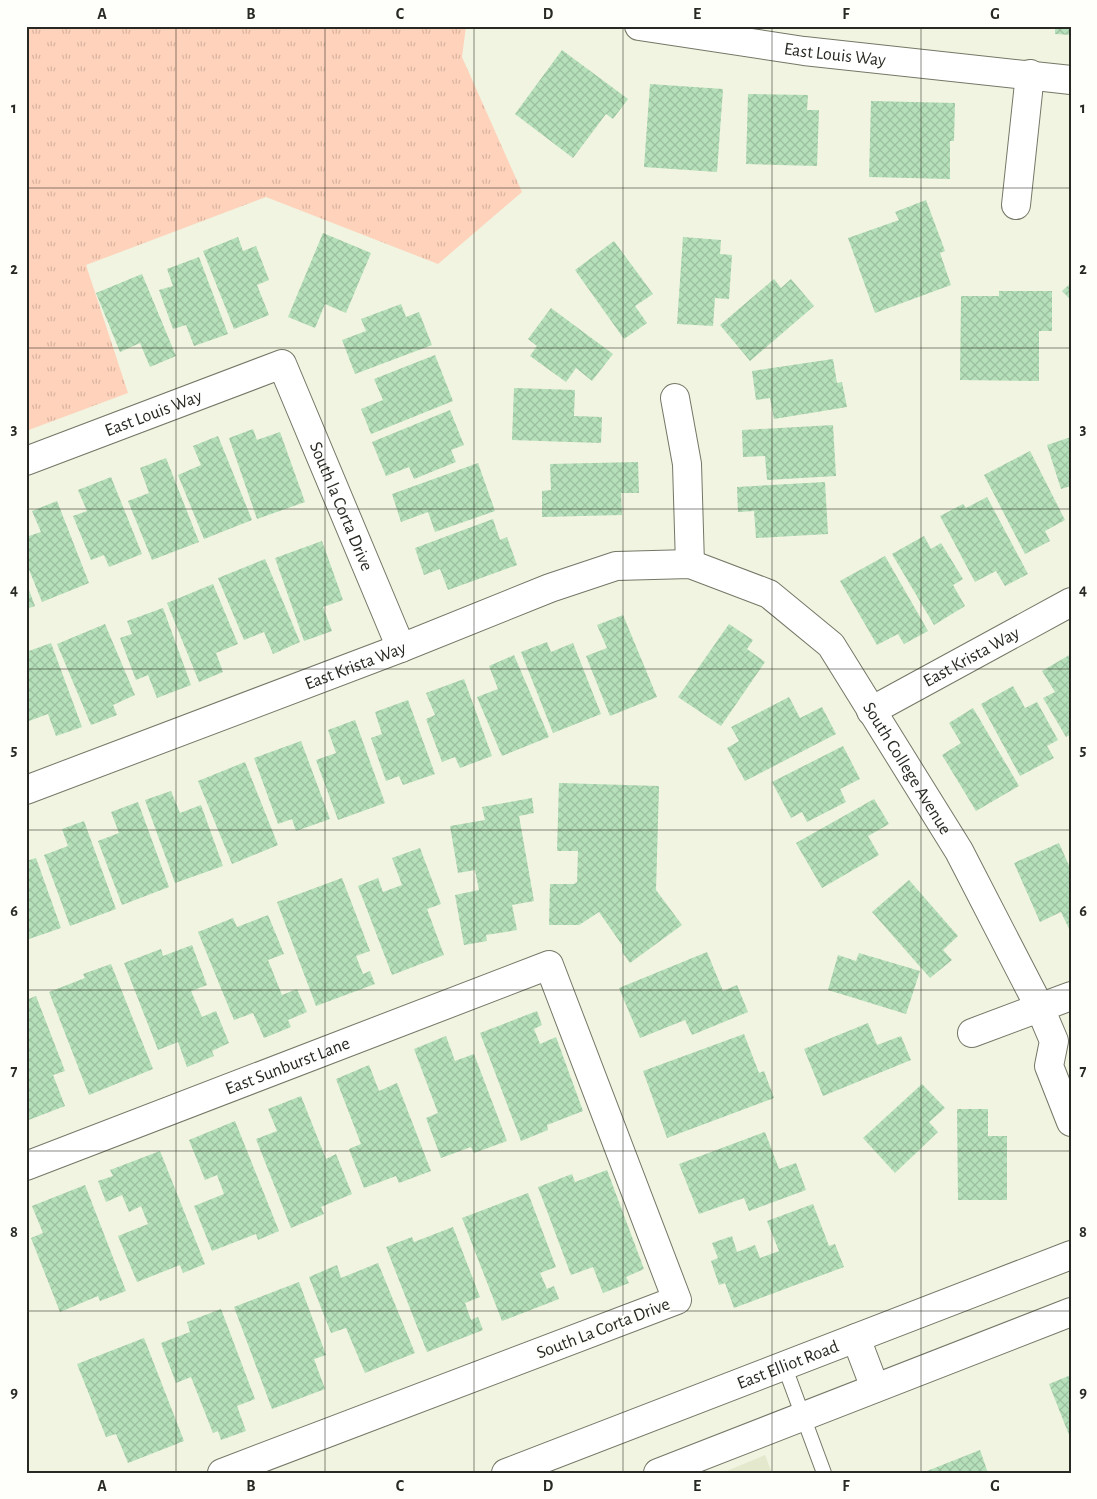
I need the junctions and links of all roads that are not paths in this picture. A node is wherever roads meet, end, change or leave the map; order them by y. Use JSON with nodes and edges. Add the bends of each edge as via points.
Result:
{"nodes":[{"id":1,"x":639,"y":27,"type":"edge"},
{"id":2,"x":1030,"y":74,"type":"junction"},
{"id":3,"x":1071,"y":80,"type":"edge"},
{"id":4,"x":1016,"y":206,"type":"dead end"},
{"id":5,"x":282,"y":364,"type":"joint"},
{"id":6,"x":675,"y":398,"type":"dead end"},
{"id":7,"x":26,"y":461,"type":"edge"},
{"id":8,"x":690,"y":564,"type":"junction"},
{"id":9,"x":1071,"y":602,"type":"edge"},
{"id":10,"x":401,"y":648,"type":"junction"},
{"id":11,"x":871,"y":711,"type":"junction"},
{"id":12,"x":26,"y":790,"type":"edge"},
{"id":13,"x":549,"y":965,"type":"joint"},
{"id":14,"x":1071,"y":996,"type":"edge"},
{"id":15,"x":1040,"y":1008,"type":"junction"},
{"id":16,"x":972,"y":1033,"type":"dead end"},
{"id":17,"x":1062,"y":1046,"type":"edge"},
{"id":18,"x":1070,"y":1119,"type":"edge"},
{"id":19,"x":26,"y":1166,"type":"edge"},
{"id":20,"x":1071,"y":1255,"type":"edge"},
{"id":21,"x":1071,"y":1312,"type":"edge"},
{"id":22,"x":856,"y":1338,"type":"junction"},
{"id":23,"x":784,"y":1365,"type":"junction"},
{"id":24,"x":875,"y":1388,"type":"junction"},
{"id":25,"x":803,"y":1416,"type":"junction"},
{"id":26,"x":222,"y":1473,"type":"edge"},
{"id":27,"x":506,"y":1473,"type":"edge"},
{"id":28,"x":658,"y":1473,"type":"edge"},
{"id":29,"x":824,"y":1473,"type":"edge"}],
"edges":[{"from":1,"to":2,"type":"street","name":"East Louis Way","via":[[804,51]]},
{"from":2,"to":3,"type":"street","name":"East Louis Way"},
{"from":2,"to":4,"type":"street"},
{"from":5,"to":7,"type":"street","name":"East Louis Way"},
{"from":5,"to":10,"type":"street","name":"South la Corta Drive"},
{"from":6,"to":8,"type":"street","via":[[687,464]]},
{"from":8,"to":10,"type":"street","name":"East Krista Way","via":[[616,566],[550,588]]},
{"from":8,"to":11,"type":"street","name":"South College Avenue","via":[[769,594],[831,645]]},
{"from":9,"to":11,"type":"street","name":"East Krista Way"},
{"from":10,"to":12,"type":"street","name":"East Krista Way"},
{"from":11,"to":15,"type":"street","name":"South College Avenue","via":[[958,851]]},
{"from":13,"to":19,"type":"street","name":"East Sunburst Lane"},
{"from":13,"to":26,"type":"street","name":"South La Corta Drive","via":[[677,1300]]},
{"from":14,"to":15,"type":"street"},
{"from":15,"to":16,"type":"street"},
{"from":15,"to":17,"type":"street","name":"South College Avenue"},
{"from":17,"to":18,"type":"street","name":"South College Avenue","via":[[1049,1066]]},
{"from":20,"to":22,"type":"street","name":"East Elliot Road"},
{"from":21,"to":24,"type":"street"},
{"from":22,"to":23,"type":"street","name":"East Elliot Road"},
{"from":22,"to":24,"type":"street"},
{"from":23,"to":25,"type":"lane"},
{"from":23,"to":27,"type":"street","name":"East Elliot Road"},
{"from":24,"to":25,"type":"street"},
{"from":25,"to":28,"type":"street"},
{"from":25,"to":29,"type":"lane"}]}
